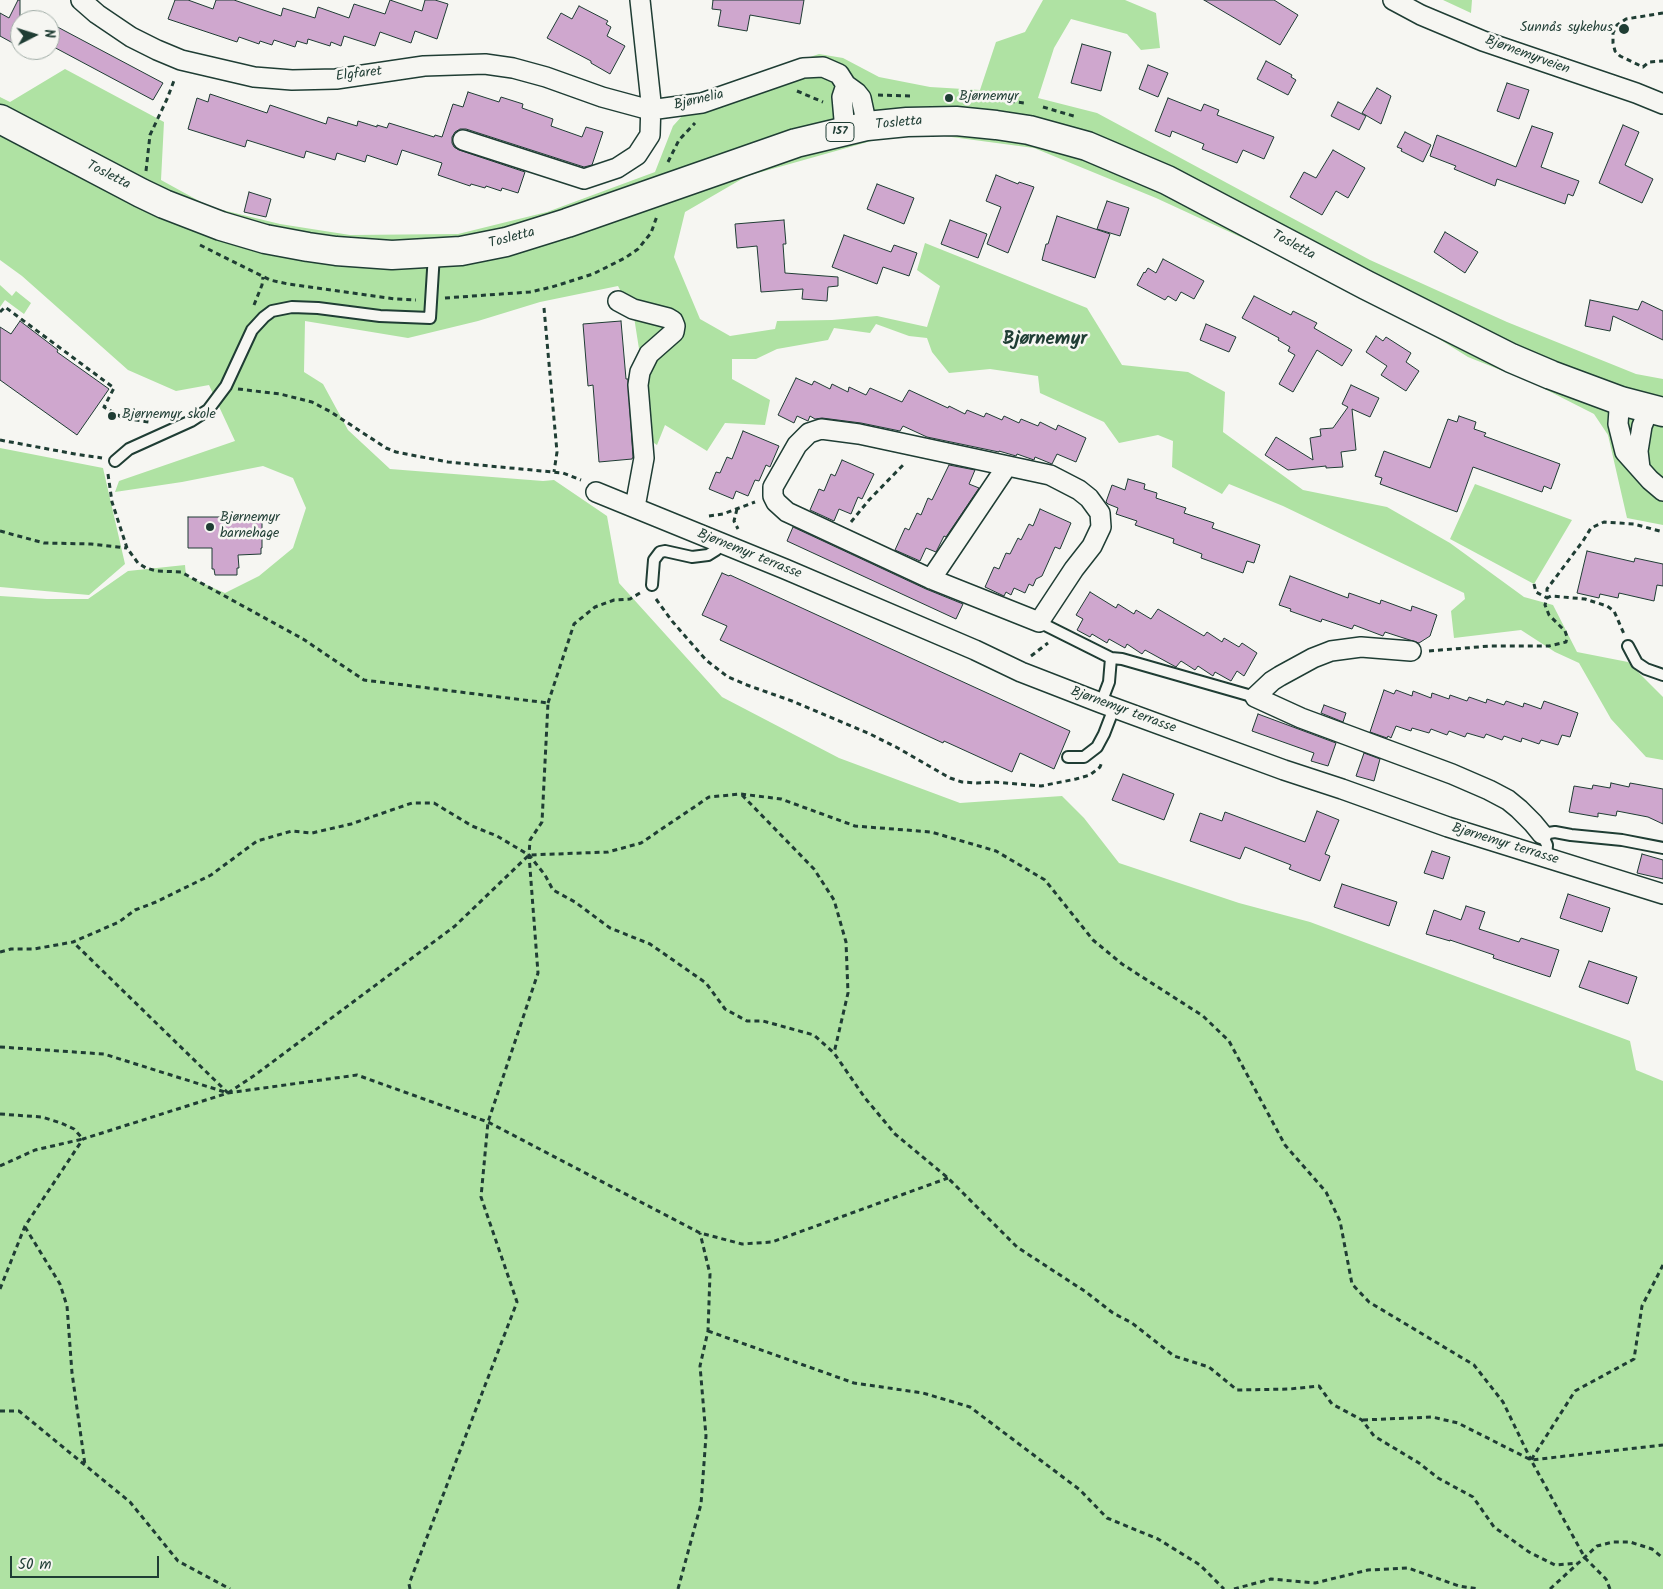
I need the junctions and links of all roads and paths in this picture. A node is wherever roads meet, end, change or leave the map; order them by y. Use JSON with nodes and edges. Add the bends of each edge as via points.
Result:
{"nodes":[{"id":1,"x":81,"y":0,"type":"edge"},
{"id":2,"x":640,"y":0,"type":"edge"},
{"id":3,"x":1393,"y":0,"type":"edge"},
{"id":4,"x":1663,"y":13,"type":"edge"},
{"id":5,"x":181,"y":60,"type":"junction"},
{"id":6,"x":1663,"y":61,"type":"edge"},
{"id":7,"x":1663,"y":104,"type":"edge"},
{"id":8,"x":650,"y":110,"type":"junction"},
{"id":9,"x":0,"y":119,"type":"edge"},
{"id":10,"x":856,"y":128,"type":"junction"},
{"id":11,"x":463,"y":140,"type":"dead end"},
{"id":12,"x":141,"y":193,"type":"junction"},
{"id":13,"x":659,"y":207,"type":"dead end"},
{"id":14,"x":434,"y":253,"type":"junction"},
{"id":15,"x":263,"y":277,"type":"dead end"},
{"id":16,"x":431,"y":300,"type":"junction"},
{"id":17,"x":618,"y":301,"type":"dead end"},
{"id":18,"x":544,"y":308,"type":"dead end"},
{"id":19,"x":0,"y":312,"type":"edge"},
{"id":20,"x":251,"y":312,"type":"dead end"},
{"id":21,"x":226,"y":386,"type":"junction"},
{"id":22,"x":1621,"y":402,"type":"junction"},
{"id":23,"x":1656,"y":411,"type":"edge"},
{"id":24,"x":158,"y":423,"type":"dead end"},
{"id":25,"x":0,"y":440,"type":"edge"},
{"id":26,"x":918,"y":446,"type":"junction"},
{"id":27,"x":115,"y":460,"type":"junction"},
{"id":28,"x":1007,"y":466,"type":"junction"},
{"id":29,"x":1640,"y":468,"type":"junction"},
{"id":30,"x":554,"y":472,"type":"junction"},
{"id":31,"x":1663,"y":491,"type":"edge"},
{"id":32,"x":596,"y":492,"type":"joint"},
{"id":33,"x":773,"y":496,"type":"junction"},
{"id":34,"x":636,"y":507,"type":"junction"},
{"id":35,"x":700,"y":514,"type":"dead end"},
{"id":36,"x":0,"y":531,"type":"edge"},
{"id":37,"x":1663,"y":532,"type":"edge"},
{"id":38,"x":841,"y":537,"type":"junction"},
{"id":39,"x":721,"y":543,"type":"junction"},
{"id":40,"x":127,"y":548,"type":"junction"},
{"id":41,"x":931,"y":579,"type":"junction"},
{"id":42,"x":1534,"y":584,"type":"dead end"},
{"id":43,"x":652,"y":585,"type":"junction"},
{"id":44,"x":1547,"y":598,"type":"junction"},
{"id":45,"x":1039,"y":622,"type":"junction"},
{"id":46,"x":1060,"y":634,"type":"junction"},
{"id":47,"x":1628,"y":646,"type":"joint"},
{"id":48,"x":1411,"y":652,"type":"joint"},
{"id":49,"x":1112,"y":658,"type":"junction"},
{"id":50,"x":1021,"y":672,"type":"junction"},
{"id":51,"x":1663,"y":675,"type":"edge"},
{"id":52,"x":1255,"y":697,"type":"junction"},
{"id":53,"x":548,"y":703,"type":"junction"},
{"id":54,"x":1107,"y":706,"type":"junction"},
{"id":55,"x":1104,"y":734,"type":"junction"},
{"id":56,"x":1068,"y":757,"type":"dead end"},
{"id":57,"x":741,"y":794,"type":"junction"},
{"id":58,"x":1542,"y":834,"type":"junction"},
{"id":59,"x":1663,"y":848,"type":"edge"},
{"id":60,"x":529,"y":855,"type":"junction"},
{"id":61,"x":1546,"y":858,"type":"junction"},
{"id":62,"x":1663,"y":894,"type":"edge"},
{"id":63,"x":73,"y":942,"type":"junction"},
{"id":64,"x":0,"y":952,"type":"edge"},
{"id":65,"x":0,"y":1047,"type":"edge"},
{"id":66,"x":834,"y":1053,"type":"junction"},
{"id":67,"x":228,"y":1093,"type":"junction"},
{"id":68,"x":0,"y":1114,"type":"edge"},
{"id":69,"x":488,"y":1122,"type":"junction"},
{"id":70,"x":83,"y":1139,"type":"junction"},
{"id":71,"x":0,"y":1166,"type":"edge"},
{"id":72,"x":948,"y":1178,"type":"junction"},
{"id":73,"x":25,"y":1226,"type":"junction"},
{"id":74,"x":700,"y":1234,"type":"junction"},
{"id":75,"x":1663,"y":1264,"type":"edge"},
{"id":76,"x":0,"y":1288,"type":"edge"},
{"id":77,"x":708,"y":1331,"type":"junction"},
{"id":78,"x":0,"y":1411,"type":"edge"},
{"id":79,"x":1362,"y":1420,"type":"junction"},
{"id":80,"x":1663,"y":1445,"type":"edge"},
{"id":81,"x":1531,"y":1460,"type":"junction"},
{"id":82,"x":85,"y":1465,"type":"junction"},
{"id":83,"x":1585,"y":1558,"type":"junction"},
{"id":84,"x":1663,"y":1558,"type":"edge"},
{"id":85,"x":1579,"y":1563,"type":"junction"},
{"id":86,"x":230,"y":1589,"type":"edge"},
{"id":87,"x":410,"y":1589,"type":"edge"},
{"id":88,"x":678,"y":1589,"type":"edge"},
{"id":89,"x":1224,"y":1589,"type":"edge"},
{"id":90,"x":1234,"y":1589,"type":"edge"},
{"id":91,"x":1479,"y":1589,"type":"edge"},
{"id":92,"x":1550,"y":1589,"type":"edge"},
{"id":93,"x":1610,"y":1589,"type":"edge"}],
"edges":[{"from":1,"to":5,"type":"street","name":"Elgfaret","via":[[131,36]]},
{"from":2,"to":8,"type":"street"},
{"from":3,"to":7,"type":"street","name":"Bjørnemyrveien","via":[[1483,41]]},
{"from":4,"to":6,"type":"path","via":[[1626,19],[1617,25],[1612,43],[1620,56],[1643,67],[1649,62]]},
{"from":5,"to":8,"type":"street","name":"Elgfaret","via":[[240,75],[292,80],[336,78],[424,66],[485,64],[546,77]]},
{"from":5,"to":12,"type":"path","via":[[150,135]]},
{"from":8,"to":10,"type":"street","name":"Bjørnelia","via":[[702,103],[813,66],[839,74],[846,85],[842,97]]},
{"from":8,"to":11,"type":"street","via":[[650,135],[637,155],[617,168],[584,179]]},
{"from":9,"to":12,"type":"main road","name":"Tosletta","number":"157"},
{"from":10,"to":14,"type":"main road","name":"Tosletta","number":"157","via":[[786,146],[535,233],[482,247]]},
{"from":10,"to":22,"type":"main road","name":"Tosletta","number":"157","via":[[956,121],[1029,130],[1087,146],[1167,180],[1511,358]]},
{"from":12,"to":14,"type":"main road","name":"Tosletta","number":"157","via":[[195,217],[265,239],[336,251],[392,255]]},
{"from":13,"to":16,"type":"path","via":[[651,233],[642,246],[593,274],[530,292]]},
{"from":14,"to":16,"type":"lane"},
{"from":15,"to":20,"type":"path"},
{"from":16,"to":21,"type":"lane","via":[[430,318],[318,308],[272,311],[252,330]]},
{"from":17,"to":34,"type":"street","via":[[633,309],[668,318],[675,326],[674,332],[649,354],[640,372],[638,385],[644,458]]},
{"from":18,"to":30,"type":"path","via":[[557,452]]},
{"from":19,"to":24,"type":"path","via":[[5,307],[114,388],[104,407],[123,418]]},
{"from":21,"to":27,"type":"lane","via":[[200,416],[129,449]]},
{"from":21,"to":30,"type":"path","via":[[312,402],[396,452],[448,462]]},
{"from":22,"to":23,"type":"main road","name":"Tosletta","number":"157"},
{"from":22,"to":29,"type":"street","via":[[1618,424],[1625,452]]},
{"from":23,"to":29,"type":"street","via":[[1642,426],[1638,450]]},
{"from":25,"to":27,"type":"path"},
{"from":26,"to":28,"type":"street"},
{"from":26,"to":33,"type":"street","via":[[827,429],[809,433],[797,445],[774,484]]},
{"from":26,"to":38,"type":"path","via":[[869,500]]},
{"from":27,"to":40,"type":"path","via":[[108,479]]},
{"from":28,"to":41,"type":"street"},
{"from":28,"to":45,"type":"street","via":[[1064,481],[1089,498],[1101,520],[1101,528],[1092,546]]},
{"from":29,"to":31,"type":"street"},
{"from":30,"to":32,"type":"path","via":[[573,476]]},
{"from":32,"to":34,"type":"street","name":"Bjørnemyr terrasse"},
{"from":33,"to":35,"type":"path","via":[[724,514]]},
{"from":33,"to":38,"type":"street","via":[[787,512]]},
{"from":34,"to":39,"type":"street","name":"Bjørnemyr terrasse"},
{"from":36,"to":40,"type":"path","via":[[44,543]]},
{"from":37,"to":44,"type":"path","via":[[1634,524],[1604,522],[1591,528],[1547,588]]},
{"from":38,"to":41,"type":"street"},
{"from":39,"to":43,"type":"lane","via":[[708,555],[660,552],[654,560]]},
{"from":39,"to":50,"type":"street","name":"Bjørnemyr terrasse"},
{"from":40,"to":53,"type":"path","via":[[146,568],[181,572],[303,639],[364,680]]},
{"from":41,"to":45,"type":"street"},
{"from":42,"to":44,"type":"path","via":[[1536,592]]},
{"from":43,"to":53,"type":"path","via":[[630,599],[614,600],[595,607],[574,624]]},
{"from":43,"to":55,"type":"path","via":[[657,601],[672,621],[706,660],[728,677],[870,734],[956,780],[1041,786],[1076,779],[1100,767],[1110,746]]},
{"from":44,"to":47,"type":"path","via":[[1586,599],[1607,606],[1614,611]]},
{"from":44,"to":48,"type":"path","via":[[1544,604],[1549,615],[1565,631],[1566,642],[1549,646]]},
{"from":45,"to":46,"type":"lane"},
{"from":46,"to":49,"type":"lane"},
{"from":46,"to":50,"type":"path","via":[[1028,658]]},
{"from":47,"to":51,"type":"lane","via":[[1637,663]]},
{"from":48,"to":52,"type":"street","via":[[1361,647],[1331,651],[1280,676]]},
{"from":49,"to":52,"type":"lane"},
{"from":49,"to":54,"type":"lane"},
{"from":50,"to":54,"type":"street","name":"Bjørnemyr terrasse"},
{"from":52,"to":58,"type":"street","via":[[1300,718],[1489,790],[1519,809]]},
{"from":53,"to":60,"type":"path","via":[[542,822],[530,840]]},
{"from":54,"to":55,"type":"lane"},
{"from":54,"to":61,"type":"street","name":"Bjørnemyr terrasse","via":[[1448,827]]},
{"from":55,"to":56,"type":"lane","via":[[1090,754]]},
{"from":57,"to":60,"type":"path","via":[[708,797],[642,843],[608,852]]},
{"from":57,"to":66,"type":"path","via":[[814,868],[834,900],[846,942],[848,993]]},
{"from":57,"to":81,"type":"path","via":[[781,799],[855,826],[931,832],[996,851],[1045,880],[1093,940],[1122,964],[1203,1016],[1229,1041],[1285,1145],[1326,1192],[1340,1221],[1352,1284],[1369,1302],[1474,1365],[1503,1402]]},
{"from":58,"to":59,"type":"lane","via":[[1555,832]]},
{"from":58,"to":61,"type":"lane","via":[[1547,845]]},
{"from":60,"to":63,"type":"path","via":[[434,804],[412,803],[351,824],[312,833],[292,831],[257,841],[210,876]]},
{"from":60,"to":66,"type":"path","via":[[553,890],[610,928],[650,944],[706,983],[725,1009],[748,1021],[764,1021],[814,1035]]},
{"from":60,"to":67,"type":"path","via":[[455,926]]},
{"from":60,"to":69,"type":"path","via":[[538,973]]},
{"from":61,"to":62,"type":"street","name":"Bjørnemyr terrasse"},
{"from":63,"to":64,"type":"path"},
{"from":63,"to":67,"type":"path"},
{"from":65,"to":67,"type":"path","via":[[104,1054]]},
{"from":66,"to":72,"type":"path","via":[[865,1098],[896,1134]]},
{"from":67,"to":69,"type":"path","via":[[357,1075]]},
{"from":67,"to":70,"type":"path"},
{"from":68,"to":70,"type":"path","via":[[61,1122]]},
{"from":69,"to":74,"type":"path"},
{"from":69,"to":87,"type":"path","via":[[481,1197],[517,1302],[409,1584]]},
{"from":70,"to":71,"type":"path","via":[[35,1150]]},
{"from":70,"to":73,"type":"path"},
{"from":72,"to":74,"type":"path","via":[[772,1242],[742,1244]]},
{"from":72,"to":79,"type":"path","via":[[1017,1247],[1132,1323],[1174,1356],[1209,1368],[1237,1390],[1319,1386],[1332,1404]]},
{"from":73,"to":76,"type":"path"},
{"from":73,"to":82,"type":"path","via":[[60,1284],[67,1306],[72,1373]]},
{"from":74,"to":77,"type":"path","via":[[710,1274]]},
{"from":75,"to":81,"type":"path","via":[[1642,1306],[1634,1359],[1575,1392]]},
{"from":77,"to":88,"type":"path","via":[[700,1366],[706,1436],[701,1504]]},
{"from":77,"to":89,"type":"path","via":[[854,1383],[923,1393],[970,1407],[1080,1490],[1107,1518],[1158,1539],[1200,1565]]},
{"from":78,"to":82,"type":"path","via":[[19,1411]]},
{"from":79,"to":81,"type":"path","via":[[1432,1417],[1458,1423]]},
{"from":79,"to":85,"type":"path","via":[[1374,1436],[1438,1478],[1474,1497],[1494,1527],[1529,1552],[1554,1566]]},
{"from":80,"to":81,"type":"path"},
{"from":81,"to":83,"type":"path"},
{"from":82,"to":86,"type":"path","via":[[130,1502],[178,1561]]},
{"from":83,"to":84,"type":"path","via":[[1597,1546],[1630,1542],[1652,1549]]},
{"from":83,"to":85,"type":"path"},
{"from":83,"to":93,"type":"path","via":[[1606,1579]]},
{"from":85,"to":92,"type":"path"},
{"from":90,"to":91,"type":"path","via":[[1271,1579],[1314,1583],[1368,1570],[1408,1568],[1459,1586]]}]}
